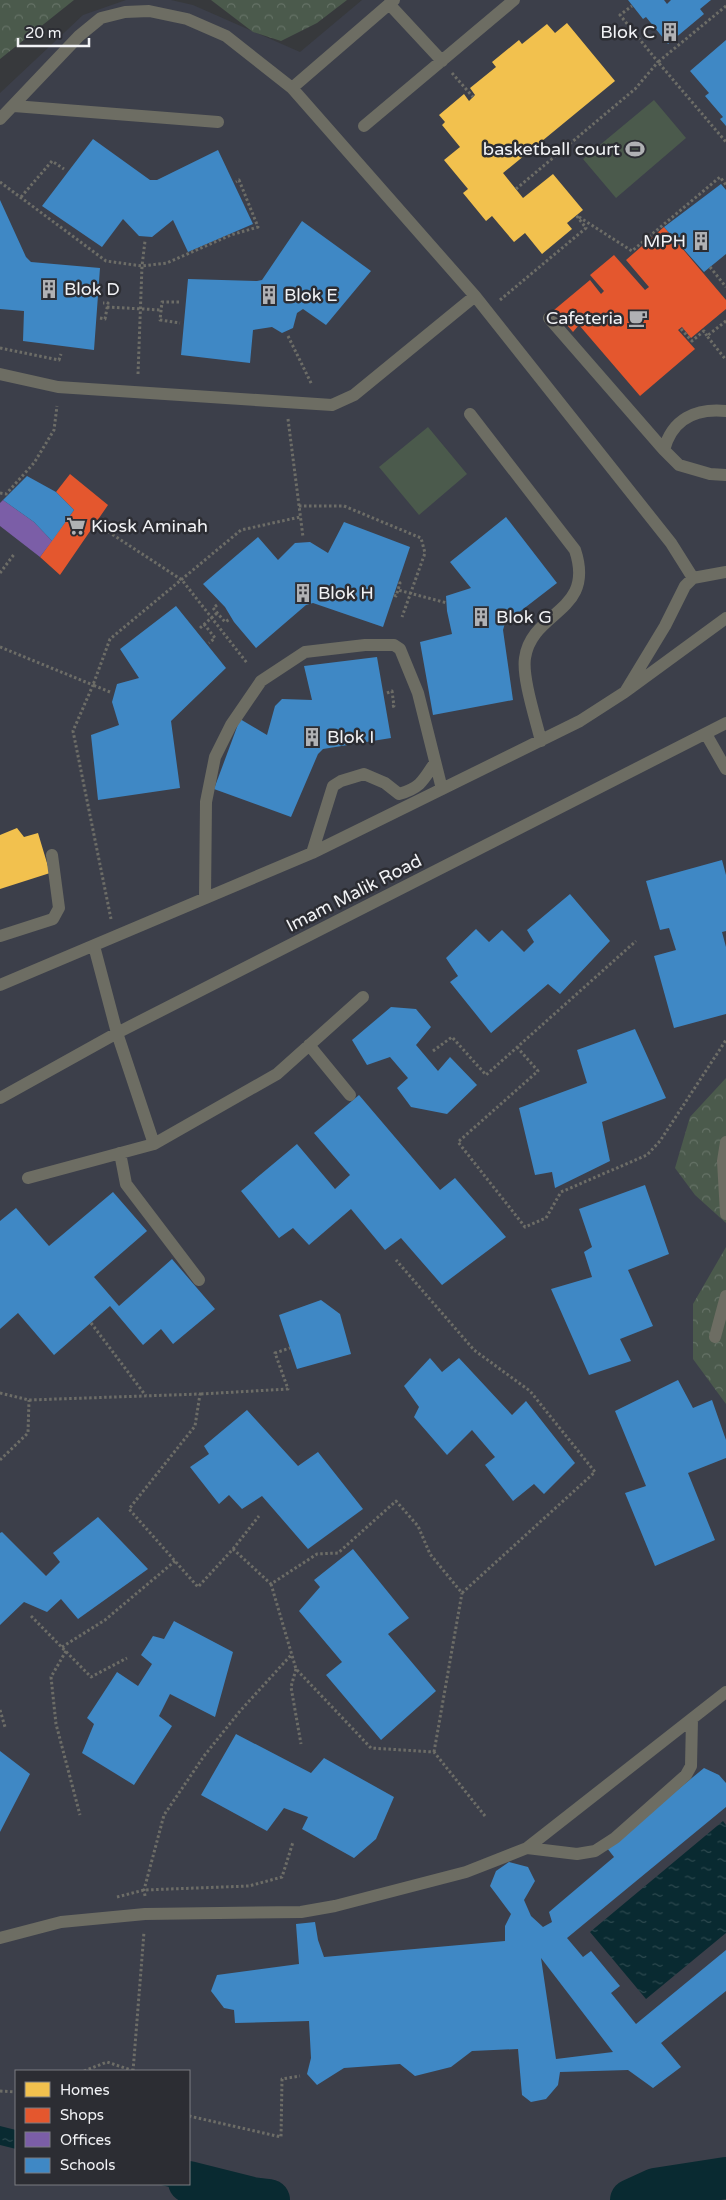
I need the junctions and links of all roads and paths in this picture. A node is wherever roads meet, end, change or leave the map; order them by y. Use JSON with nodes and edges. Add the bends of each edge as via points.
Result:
{"nodes":[{"id":1,"x":514,"y":0,"type":"edge"},
{"id":2,"x":391,"y":2,"type":"edge"},
{"id":3,"x":632,"y":6,"type":"dead end"},
{"id":4,"x":726,"y":6,"type":"edge"},
{"id":5,"x":442,"y":60,"type":"junction"},
{"id":6,"x":658,"y":62,"type":"junction"},
{"id":7,"x":292,"y":88,"type":"junction"},
{"id":8,"x":473,"y":97,"type":"dead end"},
{"id":9,"x":14,"y":106,"type":"junction"},
{"id":10,"x":0,"y":119,"type":"edge"},
{"id":11,"x":218,"y":122,"type":"dead end"},
{"id":12,"x":364,"y":126,"type":"dead end"},
{"id":13,"x":726,"y":142,"type":"edge"},
{"id":14,"x":64,"y":169,"type":"dead end"},
{"id":15,"x":0,"y":182,"type":"edge"},
{"id":16,"x":236,"y":182,"type":"dead end"},
{"id":17,"x":726,"y":185,"type":"edge"},
{"id":18,"x":516,"y":189,"type":"dead end"},
{"id":19,"x":21,"y":197,"type":"junction"},
{"id":20,"x":145,"y":241,"type":"dead end"},
{"id":21,"x":142,"y":266,"type":"junction"},
{"id":22,"x":710,"y":267,"type":"dead end"},
{"id":23,"x":726,"y":287,"type":"edge"},
{"id":24,"x":475,"y":296,"type":"junction"},
{"id":25,"x":103,"y":302,"type":"dead end"},
{"id":26,"x":179,"y":302,"type":"dead end"},
{"id":27,"x":496,"y":303,"type":"dead end"},
{"id":28,"x":107,"y":307,"type":"junction"},
{"id":29,"x":140,"y":309,"type":"junction"},
{"id":30,"x":162,"y":310,"type":"junction"},
{"id":31,"x":100,"y":318,"type":"dead end"},
{"id":32,"x":549,"y":318,"type":"dead end"},
{"id":33,"x":726,"y":320,"type":"edge"},
{"id":34,"x":180,"y":322,"type":"dead end"},
{"id":35,"x":681,"y":329,"type":"dead end"},
{"id":36,"x":288,"y":336,"type":"dead end"},
{"id":37,"x":707,"y":336,"type":"junction"},
{"id":38,"x":0,"y":348,"type":"edge"},
{"id":39,"x":61,"y":354,"type":"dead end"},
{"id":40,"x":726,"y":360,"type":"edge"},
{"id":41,"x":0,"y":374,"type":"edge"},
{"id":42,"x":137,"y":392,"type":"junction"},
{"id":43,"x":321,"y":404,"type":"junction"},
{"id":44,"x":287,"y":411,"type":"dead end"},
{"id":45,"x":726,"y":411,"type":"edge"},
{"id":46,"x":470,"y":414,"type":"dead end"},
{"id":47,"x":664,"y":450,"type":"junction"},
{"id":48,"x":726,"y":475,"type":"edge"},
{"id":49,"x":299,"y":506,"type":"junction"},
{"id":50,"x":300,"y":517,"type":"junction"},
{"id":51,"x":104,"y":529,"type":"dead end"},
{"id":52,"x":303,"y":537,"type":"dead end"},
{"id":53,"x":15,"y":553,"type":"dead end"},
{"id":54,"x":726,"y":572,"type":"edge"},
{"id":55,"x":0,"y":573,"type":"edge"},
{"id":56,"x":693,"y":578,"type":"junction"},
{"id":57,"x":182,"y":580,"type":"junction"},
{"id":58,"x":399,"y":582,"type":"dead end"},
{"id":59,"x":398,"y":590,"type":"junction"},
{"id":60,"x":410,"y":593,"type":"junction"},
{"id":61,"x":394,"y":596,"type":"dead end"},
{"id":62,"x":446,"y":603,"type":"dead end"},
{"id":63,"x":217,"y":605,"type":"dead end"},
{"id":64,"x":217,"y":613,"type":"junction"},
{"id":65,"x":402,"y":617,"type":"dead end"},
{"id":66,"x":211,"y":618,"type":"junction"},
{"id":67,"x":726,"y":618,"type":"edge"},
{"id":68,"x":230,"y":619,"type":"dead end"},
{"id":69,"x":204,"y":624,"type":"junction"},
{"id":70,"x":200,"y":628,"type":"dead end"},
{"id":71,"x":209,"y":643,"type":"dead end"},
{"id":72,"x":0,"y":646,"type":"edge"},
{"id":73,"x":247,"y":663,"type":"dead end"},
{"id":74,"x":93,"y":685,"type":"junction"},
{"id":75,"x":110,"y":692,"type":"dead end"},
{"id":76,"x":625,"y":692,"type":"junction"},
{"id":77,"x":388,"y":693,"type":"dead end"},
{"id":78,"x":390,"y":707,"type":"dead end"},
{"id":79,"x":726,"y":723,"type":"edge"},
{"id":80,"x":706,"y":734,"type":"junction"},
{"id":81,"x":541,"y":741,"type":"junction"},
{"id":82,"x":434,"y":764,"type":"junction"},
{"id":83,"x":726,"y":769,"type":"edge"},
{"id":84,"x":442,"y":788,"type":"junction"},
{"id":85,"x":312,"y":853,"type":"junction"},
{"id":86,"x":52,"y":855,"type":"dead end"},
{"id":87,"x":205,"y":898,"type":"junction"},
{"id":88,"x":0,"y":936,"type":"edge"},
{"id":89,"x":114,"y":938,"type":"junction"},
{"id":90,"x":636,"y":941,"type":"dead end"},
{"id":91,"x":94,"y":946,"type":"junction"},
{"id":92,"x":0,"y":985,"type":"edge"},
{"id":93,"x":363,"y":997,"type":"dead end"},
{"id":94,"x":117,"y":1033,"type":"junction"},
{"id":95,"x":726,"y":1040,"type":"edge"},
{"id":96,"x":309,"y":1046,"type":"junction"},
{"id":97,"x":517,"y":1047,"type":"junction"},
{"id":98,"x":433,"y":1051,"type":"dead end"},
{"id":99,"x":350,"y":1095,"type":"dead end"},
{"id":100,"x":0,"y":1098,"type":"edge"},
{"id":101,"x":726,"y":1142,"type":"edge"},
{"id":102,"x":154,"y":1144,"type":"junction"},
{"id":103,"x":120,"y":1153,"type":"junction"},
{"id":104,"x":28,"y":1178,"type":"dead end"},
{"id":105,"x":726,"y":1214,"type":"edge"},
{"id":106,"x":396,"y":1260,"type":"dead end"},
{"id":107,"x":199,"y":1280,"type":"dead end"},
{"id":108,"x":726,"y":1296,"type":"edge"},
{"id":109,"x":91,"y":1323,"type":"dead end"},
{"id":110,"x":715,"y":1337,"type":"dead end"},
{"id":111,"x":290,"y":1348,"type":"dead end"},
{"id":112,"x":0,"y":1393,"type":"edge"},
{"id":113,"x":200,"y":1394,"type":"junction"},
{"id":114,"x":147,"y":1397,"type":"junction"},
{"id":115,"x":30,"y":1400,"type":"junction"},
{"id":116,"x":0,"y":1460,"type":"edge"},
{"id":117,"x":259,"y":1516,"type":"dead end"},
{"id":118,"x":233,"y":1549,"type":"junction"},
{"id":119,"x":175,"y":1561,"type":"junction"},
{"id":120,"x":272,"y":1584,"type":"junction"},
{"id":121,"x":462,"y":1593,"type":"junction"},
{"id":122,"x":32,"y":1616,"type":"dead end"},
{"id":123,"x":62,"y":1647,"type":"junction"},
{"id":124,"x":66,"y":1651,"type":"junction"},
{"id":125,"x":292,"y":1654,"type":"junction"},
{"id":126,"x":127,"y":1658,"type":"dead end"},
{"id":127,"x":296,"y":1668,"type":"junction"},
{"id":128,"x":726,"y":1692,"type":"edge"},
{"id":129,"x":0,"y":1710,"type":"edge"},
{"id":130,"x":692,"y":1719,"type":"junction"},
{"id":131,"x":5,"y":1727,"type":"dead end"},
{"id":132,"x":301,"y":1744,"type":"dead end"},
{"id":133,"x":434,"y":1752,"type":"junction"},
{"id":134,"x":80,"y":1814,"type":"dead end"},
{"id":135,"x":485,"y":1816,"type":"dead end"},
{"id":136,"x":294,"y":1842,"type":"dead end"},
{"id":137,"x":527,"y":1848,"type":"junction"},
{"id":138,"x":144,"y":1890,"type":"junction"},
{"id":139,"x":115,"y":1897,"type":"dead end"},
{"id":140,"x":145,"y":1914,"type":"junction"},
{"id":141,"x":0,"y":1938,"type":"edge"},
{"id":142,"x":87,"y":2070,"type":"edge"},
{"id":143,"x":131,"y":2070,"type":"edge"},
{"id":144,"x":134,"y":2070,"type":"edge"},
{"id":145,"x":300,"y":2076,"type":"dead end"},
{"id":146,"x":0,"y":2091,"type":"edge"},
{"id":147,"x":15,"y":2092,"type":"edge"},
{"id":148,"x":190,"y":2116,"type":"edge"}],
"edges":[{"from":1,"to":5,"type":"lane"},
{"from":2,"to":5,"type":"lane"},
{"from":2,"to":7,"type":"lane"},
{"from":3,"to":6,"type":"path","via":[[620,16]]},
{"from":4,"to":6,"type":"path"},
{"from":5,"to":8,"type":"path"},
{"from":5,"to":12,"type":"lane"},
{"from":6,"to":13,"type":"path"},
{"from":6,"to":18,"type":"path","via":[[635,89]]},
{"from":7,"to":9,"type":"lane","via":[[226,36],[187,19],[148,11],[125,12],[101,18],[79,36]]},
{"from":7,"to":24,"type":"lane"},
{"from":9,"to":10,"type":"lane"},
{"from":9,"to":11,"type":"lane"},
{"from":14,"to":19,"type":"path","via":[[52,161]]},
{"from":15,"to":19,"type":"path"},
{"from":16,"to":21,"type":"path","via":[[239,180],[258,227],[167,263]]},
{"from":17,"to":27,"type":"path","via":[[720,177],[632,251],[576,215],[586,228]]},
{"from":19,"to":21,"type":"path","via":[[106,260]]},
{"from":20,"to":21,"type":"path"},
{"from":21,"to":29,"type":"path"},
{"from":22,"to":23,"type":"path"},
{"from":24,"to":43,"type":"lane","via":[[354,395],[332,405]]},
{"from":24,"to":56,"type":"lane","via":[[671,543]]},
{"from":25,"to":28,"type":"path","via":[[108,303]]},
{"from":26,"to":30,"type":"path","via":[[162,302]]},
{"from":28,"to":29,"type":"path"},
{"from":28,"to":31,"type":"path","via":[[105,319]]},
{"from":29,"to":30,"type":"path"},
{"from":29,"to":42,"type":"path"},
{"from":30,"to":34,"type":"path","via":[[160,320]]},
{"from":32,"to":47,"type":"lane"},
{"from":33,"to":37,"type":"path"},
{"from":35,"to":37,"type":"path","via":[[692,341],[704,331]]},
{"from":36,"to":43,"type":"path"},
{"from":37,"to":40,"type":"path"},
{"from":38,"to":39,"type":"path","via":[[59,360]]},
{"from":41,"to":42,"type":"lane","via":[[58,387]]},
{"from":42,"to":43,"type":"lane"},
{"from":44,"to":49,"type":"path"},
{"from":45,"to":47,"type":"lane","via":[[709,409],[691,415],[676,426]]},
{"from":46,"to":81,"type":"lane","via":[[575,550],[580,567],[578,587],[570,601],[533,636],[525,658],[526,677]]},
{"from":47,"to":48,"type":"lane","via":[[679,465]]},
{"from":49,"to":50,"type":"path"},
{"from":49,"to":60,"type":"path","via":[[344,506],[421,538],[425,553]]},
{"from":50,"to":52,"type":"path"},
{"from":50,"to":57,"type":"path","via":[[241,530]]},
{"from":51,"to":57,"type":"path"},
{"from":53,"to":55,"type":"path"},
{"from":54,"to":56,"type":"lane"},
{"from":56,"to":76,"type":"lane","via":[[685,586]]},
{"from":57,"to":66,"type":"path"},
{"from":57,"to":74,"type":"path","via":[[110,639]]},
{"from":58,"to":59,"type":"path"},
{"from":59,"to":60,"type":"path"},
{"from":59,"to":61,"type":"path"},
{"from":60,"to":62,"type":"path"},
{"from":60,"to":65,"type":"path"},
{"from":63,"to":64,"type":"path","via":[[213,608]]},
{"from":64,"to":66,"type":"path"},
{"from":64,"to":68,"type":"path","via":[[225,622]]},
{"from":66,"to":69,"type":"path"},
{"from":66,"to":73,"type":"path"},
{"from":67,"to":76,"type":"lane"},
{"from":69,"to":70,"type":"path"},
{"from":69,"to":71,"type":"path","via":[[215,638]]},
{"from":72,"to":74,"type":"path"},
{"from":74,"to":75,"type":"path"},
{"from":74,"to":89,"type":"path","via":[[73,731]]},
{"from":76,"to":81,"type":"lane","via":[[580,722]]},
{"from":77,"to":78,"type":"path","via":[[392,692],[394,706]]},
{"from":79,"to":80,"type":"lane","name":"Imam Malik Road"},
{"from":80,"to":83,"type":"lane"},
{"from":80,"to":94,"type":"lane","name":"Imam Malik Road"},
{"from":81,"to":84,"type":"lane"},
{"from":82,"to":84,"type":"lane"},
{"from":82,"to":85,"type":"lane","via":[[422,783],[399,794],[364,774],[333,786]]},
{"from":82,"to":87,"type":"lane","via":[[418,693],[400,649],[394,645],[365,645],[305,652],[262,681],[231,724],[215,757],[206,802]]},
{"from":84,"to":85,"type":"lane"},
{"from":85,"to":87,"type":"lane"},
{"from":86,"to":88,"type":"lane","via":[[59,908],[53,919]]},
{"from":87,"to":89,"type":"lane"},
{"from":89,"to":91,"type":"lane"},
{"from":90,"to":97,"type":"path"},
{"from":91,"to":92,"type":"lane"},
{"from":91,"to":94,"type":"lane"},
{"from":93,"to":96,"type":"lane"},
{"from":94,"to":100,"type":"lane","name":"Imam Malik Road"},
{"from":94,"to":102,"type":"lane"},
{"from":95,"to":97,"type":"path","via":[[660,1141],[647,1155],[561,1192],[546,1218],[525,1227],[458,1142],[538,1070]]},
{"from":96,"to":99,"type":"lane"},
{"from":96,"to":102,"type":"lane","via":[[277,1074]]},
{"from":97,"to":98,"type":"path","via":[[486,1075],[452,1037]]},
{"from":101,"to":105,"type":"lane","via":[[723,1161]]},
{"from":102,"to":103,"type":"lane"},
{"from":103,"to":104,"type":"lane"},
{"from":103,"to":107,"type":"lane","via":[[126,1184]]},
{"from":106,"to":121,"type":"path","via":[[474,1350],[530,1391],[594,1472]]},
{"from":108,"to":110,"type":"lane"},
{"from":109,"to":114,"type":"path"},
{"from":111,"to":113,"type":"path","via":[[275,1353],[288,1390]]},
{"from":112,"to":115,"type":"path"},
{"from":113,"to":114,"type":"path"},
{"from":113,"to":119,"type":"path","via":[[195,1426],[129,1509]]},
{"from":114,"to":115,"type":"path"},
{"from":115,"to":116,"type":"path","via":[[28,1433]]},
{"from":117,"to":118,"type":"path"},
{"from":118,"to":119,"type":"path","via":[[198,1587]]},
{"from":118,"to":120,"type":"path"},
{"from":119,"to":123,"type":"path","via":[[105,1620]]},
{"from":120,"to":121,"type":"path","via":[[317,1554],[338,1553],[396,1501],[418,1526],[430,1554]]},
{"from":120,"to":125,"type":"path"},
{"from":121,"to":133,"type":"path"},
{"from":122,"to":123,"type":"path"},
{"from":123,"to":124,"type":"path"},
{"from":124,"to":126,"type":"path","via":[[91,1677]]},
{"from":124,"to":134,"type":"path","via":[[51,1676],[56,1724]]},
{"from":125,"to":127,"type":"path"},
{"from":125,"to":138,"type":"path","via":[[204,1756],[164,1815]]},
{"from":127,"to":132,"type":"path","via":[[290,1687]]},
{"from":127,"to":133,"type":"path","via":[[371,1748]]},
{"from":128,"to":130,"type":"lane"},
{"from":129,"to":131,"type":"path"},
{"from":130,"to":137,"type":"lane"},
{"from":130,"to":137,"type":"lane","via":[[691,1766],[686,1775],[615,1838],[595,1851],[577,1854]]},
{"from":133,"to":135,"type":"path"},
{"from":136,"to":138,"type":"path","via":[[282,1877],[249,1886]]},
{"from":137,"to":140,"type":"lane","via":[[466,1872],[301,1912]]},
{"from":138,"to":139,"type":"path"},
{"from":138,"to":140,"type":"path"},
{"from":140,"to":141,"type":"lane","via":[[61,1922]]},
{"from":140,"to":144,"type":"path"},
{"from":142,"to":143,"type":"path","via":[[107,2062]]},
{"from":145,"to":148,"type":"path","via":[[282,2078],[281,2137]]},
{"from":146,"to":147,"type":"path"}]}
